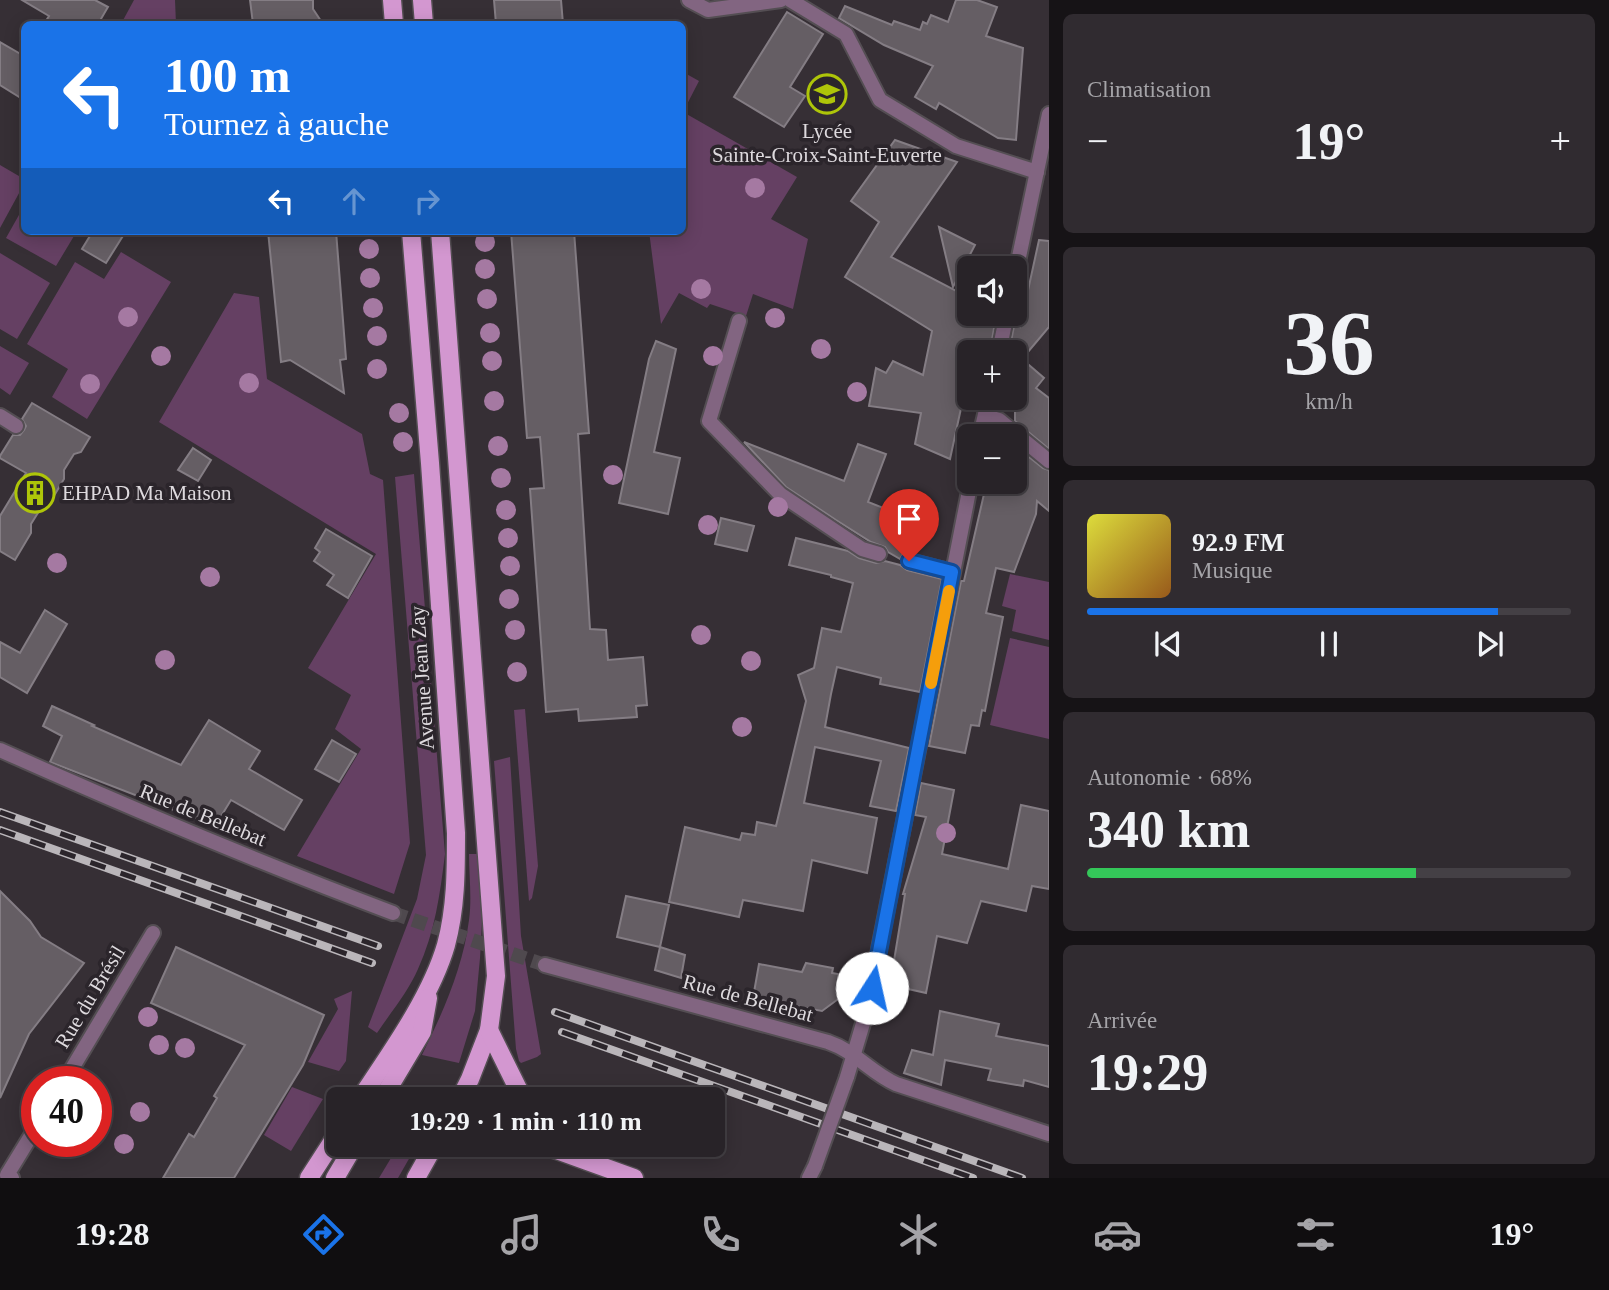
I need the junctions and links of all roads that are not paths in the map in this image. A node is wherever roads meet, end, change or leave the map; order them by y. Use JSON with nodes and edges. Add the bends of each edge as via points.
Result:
{"nodes":[{"id":1,"x":392,"y":0,"type":"edge"},
{"id":2,"x":422,"y":0,"type":"edge"},
{"id":3,"x":689,"y":0,"type":"edge"},
{"id":4,"x":781,"y":0,"type":"edge"},
{"id":5,"x":790,"y":0,"type":"edge"},
{"id":6,"x":394,"y":21,"type":"edge"},
{"id":7,"x":424,"y":21,"type":"edge"},
{"id":8,"x":1049,"y":114,"type":"edge"},
{"id":9,"x":1037,"y":172,"type":"junction"},
{"id":10,"x":411,"y":235,"type":"edge"},
{"id":11,"x":440,"y":235,"type":"edge"},
{"id":12,"x":1019,"y":256,"type":"edge"},
{"id":13,"x":739,"y":321,"type":"dead end"},
{"id":14,"x":986,"y":410,"type":"edge"},
{"id":15,"x":0,"y":416,"type":"edge"},
{"id":16,"x":985,"y":416,"type":"junction"},
{"id":17,"x":983,"y":424,"type":"edge"},
{"id":18,"x":16,"y":426,"type":"dead end"},
{"id":19,"x":1049,"y":461,"type":"edge"},
{"id":20,"x":968,"y":494,"type":"edge"},
{"id":21,"x":879,"y":554,"type":"dead end"},
{"id":22,"x":909,"y":561,"type":"dead end"},
{"id":23,"x":952,"y":572,"type":"junction"},
{"id":24,"x":0,"y":750,"type":"edge"},
{"id":25,"x":393,"y":913,"type":"tunnel mouth"},
{"id":26,"x":153,"y":933,"type":"dead end"},
{"id":27,"x":545,"y":965,"type":"tunnel mouth"},
{"id":28,"x":432,"y":981,"type":"junction"},
{"id":29,"x":489,"y":1030,"type":"junction"},
{"id":30,"x":854,"y":1054,"type":"junction"},
{"id":31,"x":74,"y":1066,"type":"edge"},
{"id":32,"x":368,"y":1087,"type":"edge"},
{"id":33,"x":389,"y":1087,"type":"edge"},
{"id":34,"x":466,"y":1087,"type":"edge"},
{"id":35,"x":517,"y":1087,"type":"edge"},
{"id":36,"x":1049,"y":1134,"type":"edge"},
{"id":37,"x":21,"y":1151,"type":"edge"},
{"id":38,"x":326,"y":1151,"type":"edge"},
{"id":39,"x":326,"y":1154,"type":"edge"},
{"id":40,"x":347,"y":1157,"type":"edge"},
{"id":41,"x":427,"y":1157,"type":"edge"},
{"id":42,"x":575,"y":1157,"type":"edge"},
{"id":43,"x":590,"y":1157,"type":"edge"},
{"id":44,"x":321,"y":1158,"type":"junction"},
{"id":45,"x":616,"y":1172,"type":"junction"},
{"id":46,"x":812,"y":1172,"type":"edge"},
{"id":47,"x":6,"y":1175,"type":"edge"},
{"id":48,"x":309,"y":1178,"type":"edge"},
{"id":49,"x":335,"y":1178,"type":"edge"},
{"id":50,"x":415,"y":1178,"type":"edge"},
{"id":51,"x":634,"y":1178,"type":"edge"}],
"edges":[{"from":1,"to":6,"type":"main road"},
{"from":2,"to":7,"type":"main road"},
{"from":3,"to":4,"type":"street","via":[[708,10]]},
{"from":5,"to":9,"type":"street","via":[[846,34],[880,100],[956,146]]},
{"from":8,"to":9,"type":"street"},
{"from":9,"to":12,"type":"street"},
{"from":10,"to":28,"type":"main road","name":"Avenue Jean Zay","via":[[456,833],[452,914]]},
{"from":11,"to":29,"type":"main road","via":[[496,976]]},
{"from":13,"to":21,"type":"street","via":[[709,421],[780,494],[862,549]]},
{"from":14,"to":16,"type":"street"},
{"from":15,"to":18,"type":"street"},
{"from":16,"to":17,"type":"street"},
{"from":16,"to":19,"type":"street","via":[[999,420]]},
{"from":20,"to":23,"type":"street"},
{"from":22,"to":23,"type":"street"},
{"from":23,"to":30,"type":"street","via":[[867,1010]]},
{"from":24,"to":25,"type":"street","name":"Rue de Bellebat","via":[[202,838]]},
{"from":26,"to":31,"type":"street","name":"Rue du Brésil"},
{"from":27,"to":30,"type":"street","name":"Rue de Bellebat","via":[[828,1042]]},
{"from":28,"to":32,"type":"main road","name":"Avenue Jean Zay"},
{"from":28,"to":33,"type":"main road","via":[[422,1032]]},
{"from":29,"to":34,"type":"main road"},
{"from":29,"to":35,"type":"main road"},
{"from":30,"to":36,"type":"street","name":"Rue de Bellebat","via":[[897,1084]]},
{"from":30,"to":46,"type":"street","bridge":true},
{"from":37,"to":47,"type":"street"},
{"from":38,"to":44,"type":"main road"},
{"from":39,"to":44,"type":"main road"},
{"from":40,"to":49,"type":"main road"},
{"from":41,"to":50,"type":"main road"},
{"from":42,"to":45,"type":"main road"},
{"from":43,"to":45,"type":"main road"},
{"from":44,"to":48,"type":"main road"},
{"from":45,"to":51,"type":"main road"}]}
